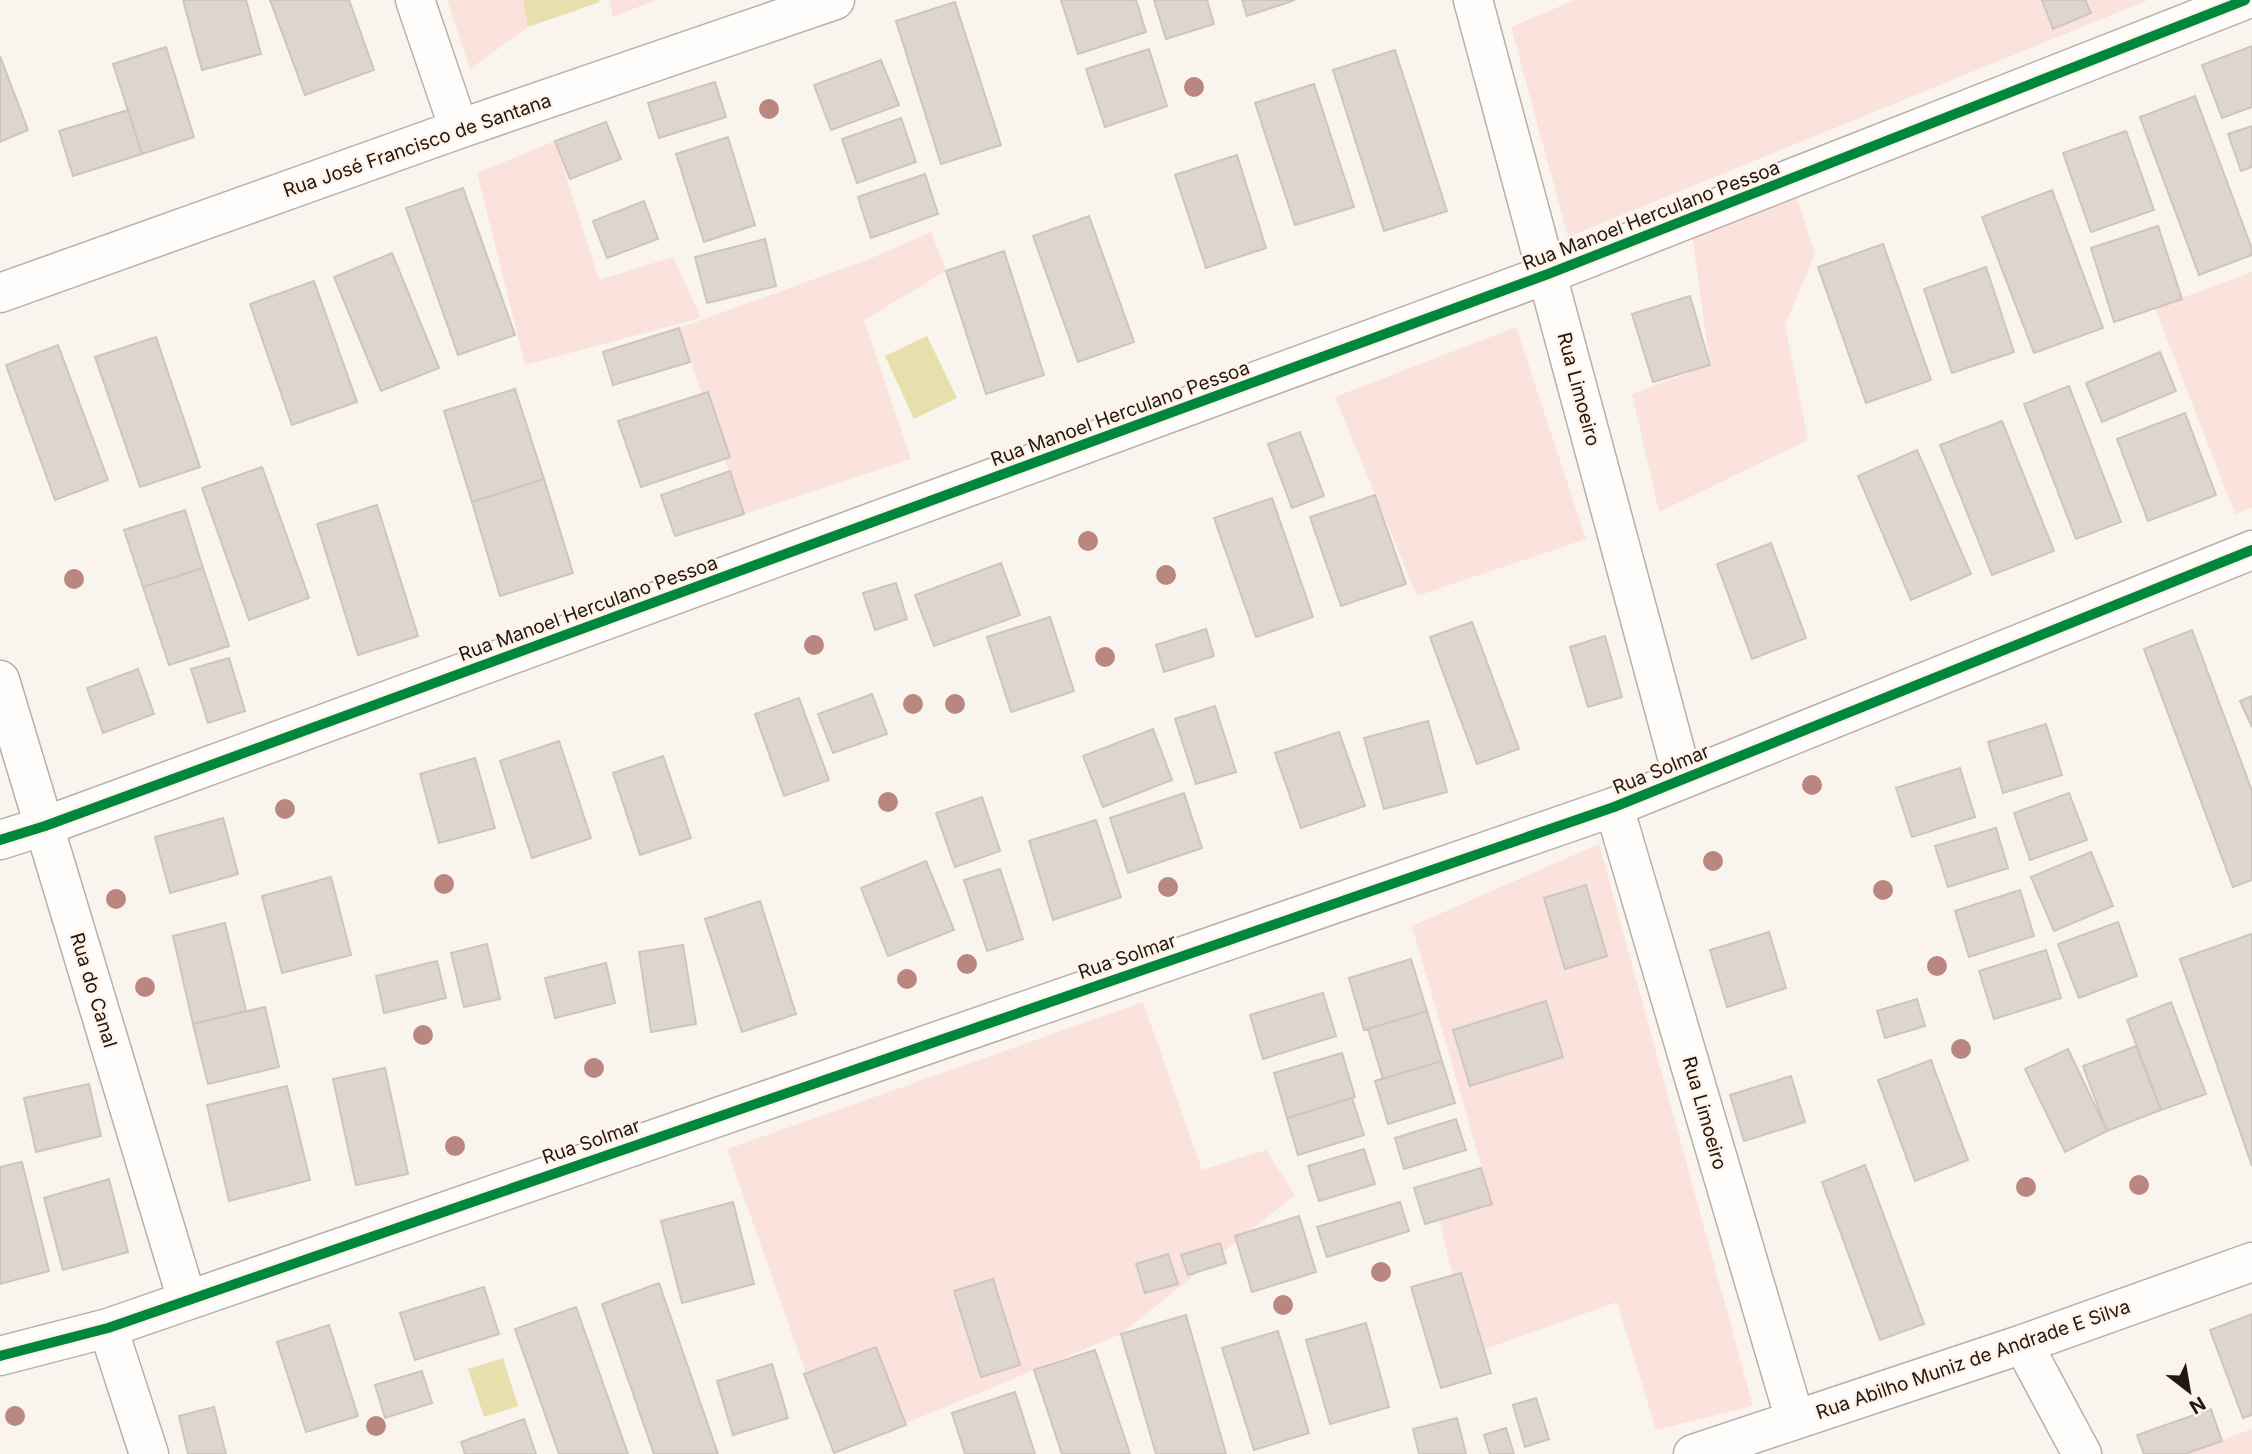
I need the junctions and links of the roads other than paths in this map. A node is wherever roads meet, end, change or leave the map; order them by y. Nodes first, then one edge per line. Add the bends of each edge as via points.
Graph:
1 (415, 0) edge
2 (835, 0) edge
3 (1473, 0) edge
4 (2245, 0) edge
5 (459, 129) junction
6 (1548, 274) junction
7 (0, 293) edge
8 (2252, 550) edge
9 (0, 680) edge
10 (1683, 779) junction
11 (1614, 807) junction
12 (45, 826) junction
13 (0, 840) edge
14 (2252, 1262) edge
15 (187, 1300) junction
16 (108, 1328) junction
17 (2023, 1344) junction
18 (0, 1356) edge
19 (1795, 1420) junction
20 (149, 1454) edge
21 (1693, 1454) edge
22 (2082, 1454) edge

1 - 5 street
2 - 5 street, Rua José Francisco de Santana
3 - 6 street, Rua Limoeiro
4 - 6 street, Rua Manoel Herculano Pessoa
5 - 7 street, Rua José Francisco de Santana
6 - 10 street, Rua Limoeiro
6 - 12 street, Rua Manoel Herculano Pessoa
8 - 10 street, Rua Solmar
9 - 12 street, Rua do Canal
10 - 11 street, Rua Solmar
11 - 15 street, Rua Solmar
11 - 19 street, Rua Limoeiro
12 - 13 street, Rua Manoel Herculano Pessoa
12 - 15 street, Rua do Canal
14 - 17 street, Rua Abilho Muniz de Andrade E Silva
15 - 16 street, Rua Solmar
16 - 18 street, Rua Solmar
16 - 20 street
17 - 19 street, Rua Abilho Muniz de Andrade E Silva
17 - 22 street
19 - 21 street, Rua Abilho Muniz de Andrade E Silva

